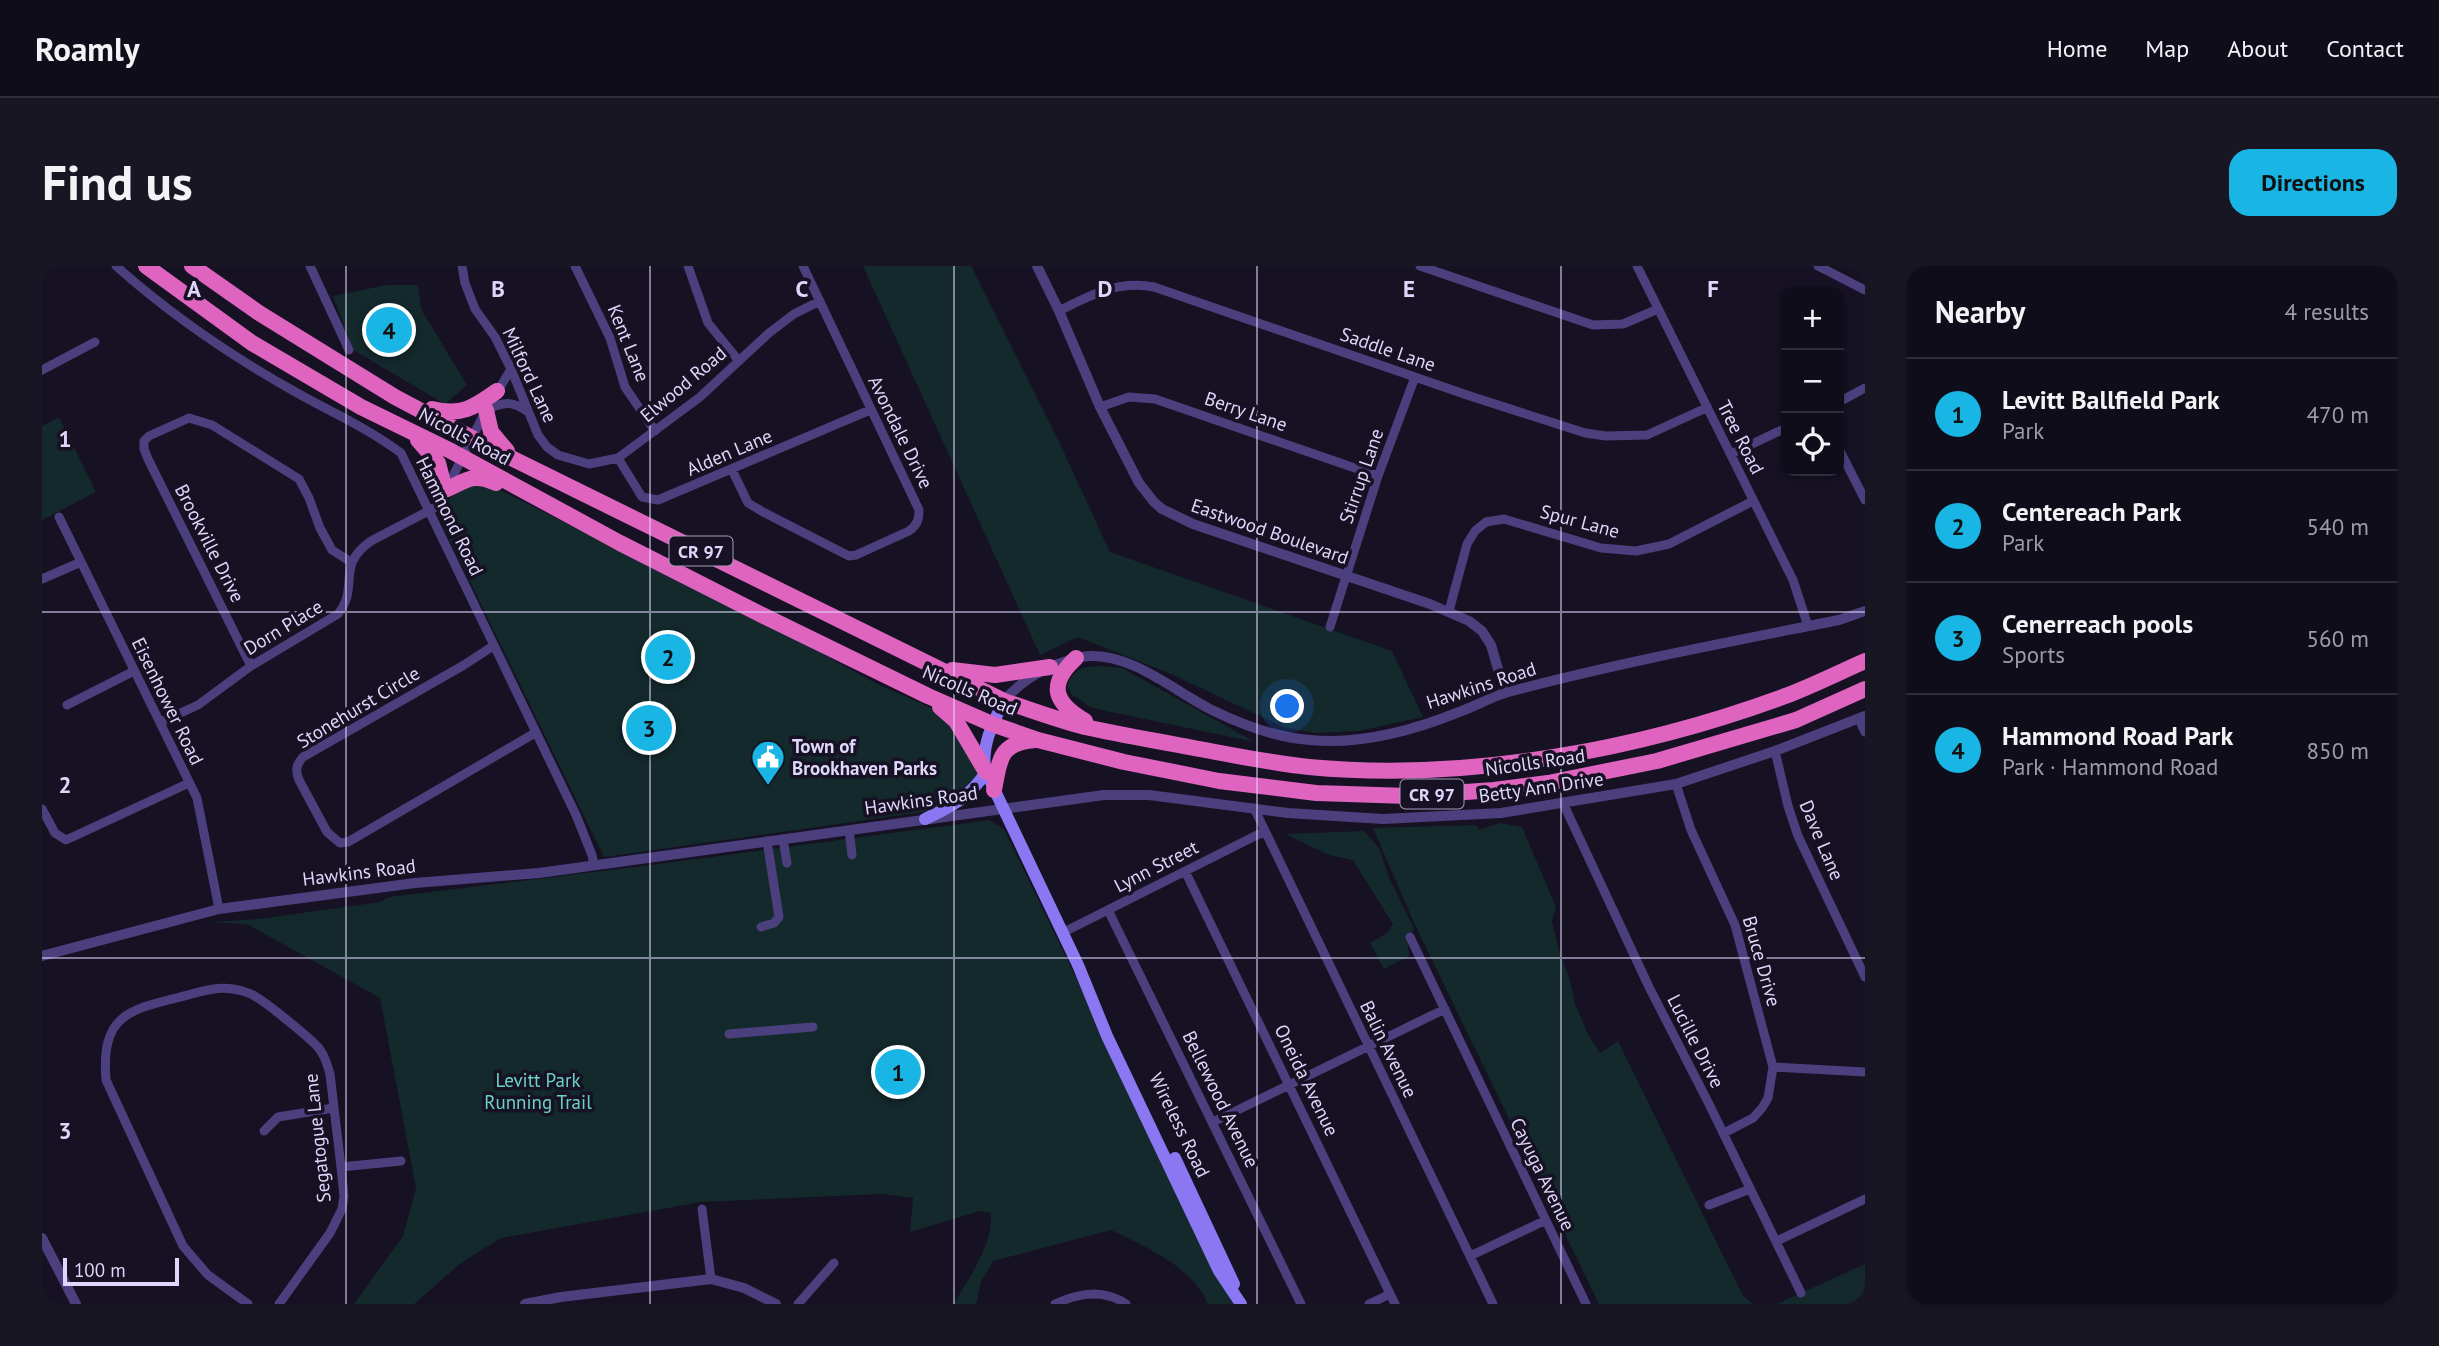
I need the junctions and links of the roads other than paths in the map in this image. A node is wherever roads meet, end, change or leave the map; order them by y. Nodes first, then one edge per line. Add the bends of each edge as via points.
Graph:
1 (116, 266) edge
2 (146, 266) edge
3 (192, 266) edge
4 (310, 266) edge
5 (462, 266) edge
6 (575, 266) edge
7 (688, 266) edge
8 (803, 266) edge
9 (1037, 266) edge
10 (1420, 266) edge
11 (1637, 266) edge
12 (1818, 266) edge
13 (1865, 290) edge
14 (820, 301) junction
15 (1658, 309) junction
16 (1059, 311) junction
17 (94, 342) dead end
18 (349, 349) dead end
19 (738, 361) junction
20 (511, 369) junction
21 (42, 370) edge
22 (1415, 377) junction
23 (1865, 388) edge
24 (497, 391) junction
25 (1844, 399) edge
26 (404, 401) junction
27 (1100, 407) junction
28 (1706, 408) junction
29 (486, 410) junction
30 (870, 410) junction
31 (529, 413) junction
32 (405, 428) junction
33 (1781, 430) edge
34 (655, 431) junction
35 (472, 437) junction
36 (1731, 454) junction
37 (558, 455) joint
38 (462, 458) junction
39 (514, 458) junction
40 (618, 458) junction
41 (1844, 459) edge
42 (732, 470) junction
43 (1378, 476) junction
44 (445, 490) junction
45 (525, 492) junction
46 (1865, 499) edge
47 (1753, 501) junction
48 (429, 511) junction
49 (60, 517) dead end
50 (81, 562) junction
51 (351, 562) junction
52 (1347, 575) junction
53 (42, 579) edge
54 (1449, 611) junction
55 (1865, 611) edge
56 (1808, 626) junction
57 (1330, 627) dead end
58 (493, 646) junction
59 (1076, 658) junction
60 (1865, 661) edge
61 (931, 665) junction
62 (251, 666) junction
63 (1050, 667) junction
64 (134, 671) junction
65 (1865, 689) edge
66 (1505, 693) junction
67 (928, 696) junction
68 (1004, 701) junction
69 (67, 705) dead end
70 (1862, 718) edge
71 (161, 722) junction
72 (992, 724) junction
73 (1099, 729) junction
74 (1865, 732) edge
75 (536, 733) junction
76 (1038, 740) junction
77 (1775, 751) junction
78 (986, 772) junction
79 (189, 783) junction
80 (1676, 784) junction
81 (994, 790) junction
82 (1563, 803) junction
83 (1002, 808) junction
84 (1254, 808) junction
85 (42, 809) edge
86 (925, 819) junction
87 (849, 830) junction
88 (1265, 831) junction
89 (783, 839) junction
90 (767, 841) junction
91 (852, 855) dead end
92 (787, 863) dead end
93 (594, 865) junction
94 (1185, 871) junction
95 (219, 909) junction
96 (1108, 910) junction
97 (761, 927) dead end
98 (1062, 933) junction
99 (1410, 937) dead end
100 (42, 956) edge
101 (1865, 976) edge
102 (1445, 1009) junction
103 (813, 1027) dead end
104 (729, 1034) dead end
105 (1369, 1046) junction
106 (1773, 1066) junction
107 (1865, 1073) edge
108 (1290, 1085) junction
109 (334, 1108) junction
110 (1213, 1122) junction
111 (264, 1131) dead end
112 (1724, 1133) junction
113 (401, 1161) dead end
114 (341, 1167) junction
115 (1750, 1189) junction
116 (1865, 1199) edge
117 (1709, 1205) dead end
118 (702, 1209) dead end
119 (1546, 1220) junction
120 (42, 1238) edge
121 (1777, 1241) junction
122 (1469, 1256) junction
123 (834, 1263) dead end
124 (711, 1279) junction
125 (1801, 1293) dead end
126 (1390, 1294) junction
127 (75, 1304) edge
128 (248, 1304) edge
129 (279, 1304) edge
130 (525, 1304) edge
131 (776, 1304) edge
132 (797, 1304) edge
133 (1055, 1304) edge
134 (1126, 1304) edge
135 (1242, 1304) edge
136 (1301, 1304) edge
137 (1369, 1304) edge
138 (1395, 1304) edge
139 (1493, 1304) edge
140 (1586, 1304) edge

1 - 48 street, Hammond Road via 170,311 242,359 401,453
2 - 32 highway, Nicolls Road / CR 97 via 252,343
3 - 26 highway, Nicolls Road / CR 97 via 258,313
4 - 18 street
5 - 20 street, Milford Lane via 475,309
6 - 34 street, Kent Lane via 610,338 625,387
7 - 19 street via 708,323
8 - 14 street, Avondale Drive
9 - 16 street, Eastwood Boulevard
10 - 15 street via 1593,325 1623,324
11 - 15 street, Tree Road
12 - 13 street
14 - 19 street, Elwood Road via 782,323
14 - 30 street, Avondale Drive
15 - 28 street, Tree Road
16 - 22 street, Saddle Lane via 1112,287 1139,284
16 - 27 street, Eastwood Boulevard
17 - 21 street
19 - 34 street, Elwood Road via 701,397
20 - 24 street
20 - 31 street, Milford Lane
22 - 28 street, Saddle Lane via 1606,436 1647,435
22 - 43 street, Stirrup Lane
23 - 25 street
24 - 26 highway via 460,412
24 - 29 street
26 - 35 highway, Nicolls Road / CR 97
27 - 43 street, Berry Lane via 1129,397 1155,399
27 - 52 street, Eastwood Boulevard via 1139,483 1163,509 1193,524
28 - 36 street, Tree Road
29 - 31 street via 508,401
29 - 35 street
29 - 39 highway via 491,432
30 - 42 street, Alden Lane
30 - 42 street, Avondale Drive via 919,518 909,531 856,555 849,556 748,503
31 - 37 street, Milford Lane via 538,435
32 - 38 highway, Nicolls Road / CR 97
32 - 44 highway via 433,455
33 - 36 street
34 - 40 street, Elwood Road
35 - 38 street
35 - 39 highway, Nicolls Road / CR 97
36 - 47 street, Tree Road
37 - 40 street, Elwood Road via 589,464
38 - 44 street
38 - 45 highway, Nicolls Road / CR 97
39 - 61 highway, Nicolls Road / CR 97
40 - 42 street, Alden Lane via 642,496 658,500
41 - 46 street
43 - 52 street, Stirrup Lane
44 - 45 highway via 484,477
44 - 48 street via 438,506
45 - 67 highway, Nicolls Road / CR 97
47 - 54 street, Spur Lane via 1669,544 1636,551 1601,548 1514,521 1486,522 1467,544
47 - 56 street, Tree Road via 1793,580
48 - 51 street via 371,541
48 - 58 street, Hammond Road
49 - 50 street, Eisenhower Road
50 - 53 street
50 - 64 street, Eisenhower Road
51 - 62 street, Dorn Place via 349,593 338,614
51 - 62 street, Brookville Drive via 332,550 305,487 291,472 212,425 189,418 144,441 148,459
52 - 54 street, Eastwood Boulevard
52 - 57 street, Stirrup Lane
54 - 66 street, Eastwood Boulevard via 1476,625 1486,637
55 - 56 street, Hawkins Road
56 - 66 street, Hawkins Road
58 - 75 street, Hammond Road
58 - 75 street, Stonehurst Circle via 303,757 296,771 299,780 327,832 340,843 348,842
59 - 63 street, Hawkins Road
59 - 66 street, Hawkins Road via 1103,657 1143,668 1214,711 1307,740 1350,740 1398,732
59 - 73 highway via 1058,678 1059,697 1067,711
60 - 73 highway, Nicolls Road / CR 97 via 1789,695 1653,736 1553,756 1464,767 1309,767
61 - 63 highway via 995,675
61 - 68 highway, Nicolls Road / CR 97
62 - 71 street, Dorn Place via 198,705
63 - 68 street, Hawkins Road via 1034,674
64 - 69 street
64 - 71 street, Eisenhower Road
65 - 76 highway, Nicolls Road / CR 97 via 1796,720 1657,761 1534,785 1420,795 1316,793 1219,780
67 - 72 highway, Nicolls Road / CR 97
67 - 78 highway via 956,721
68 - 72 main road, Hawkins Road
68 - 73 highway, Nicolls Road / CR 97
70 - 74 street
70 - 77 street, Betty Ann Drive
71 - 79 street, Eisenhower Road
72 - 76 highway, Nicolls Road / CR 97
72 - 78 main road, Hawkins Road via 984,757
75 - 93 street, Hammond Road
76 - 81 highway via 1020,741 1004,750
77 - 80 street, Betty Ann Drive
77 - 101 street, Dave Lane via 1798,836
78 - 81 main road, Hawkins Road
78 - 86 main road via 961,800
79 - 85 street via 66,840 55,833
79 - 95 street, Eisenhower Road via 201,809
80 - 82 street, Betty Ann Drive
80 - 106 street, Bruce Drive via 1691,830 1735,925
81 - 83 main road, Hawkins Road
82 - 84 street, Betty Ann Drive via 1501,813 1417,818
82 - 112 street, Lucille Drive
83 - 84 street, Betty Ann Drive via 1130,794
83 - 86 street, Hawkins Road
83 - 98 main road, Wireless Road
84 - 88 street, Balin Avenue
86 - 87 street, Hawkins Road
87 - 89 street, Hawkins Road
87 - 91 street
88 - 94 street, Lynn Street
88 - 105 street, Balin Avenue
89 - 90 street, Hawkins Road
89 - 92 street
90 - 93 street, Hawkins Road
90 - 97 street via 779,917
93 - 95 street, Hawkins Road
94 - 96 street, Lynn Street
94 - 108 street, Oneida Avenue
95 - 100 street, Hawkins Road
96 - 98 street, Lynn Street
96 - 110 street, Bellewood Avenue
98 - 135 main road, Wireless Road via 1115,1034
99 - 102 street
102 - 105 street
102 - 119 street, Cayuga Avenue
103 - 104 street
105 - 108 street
105 - 122 street, Balin Avenue
106 - 107 street
106 - 112 street, Bruce Drive via 1762,1108 1746,1123
108 - 110 street
108 - 126 street, Oneida Avenue
109 - 111 street via 278,1117
109 - 114 street, Segatogue Lane
109 - 128 street, Segatogue Lane via 330,1074 315,1044 242,991 215,989 145,1006 121,1020 108,1039 104,1055 108,1089 183,1246 208,1275
110 - 136 street, Bellewood Avenue
112 - 115 street, Lucille Drive
113 - 114 street
114 - 129 street, Segatogue Lane via 344,1196 337,1222
115 - 117 street
115 - 121 street, Lucille Drive
116 - 121 street
118 - 124 street
119 - 122 street
119 - 140 street, Cayuga Avenue
120 - 127 street
121 - 125 street, Lucille Drive
122 - 139 street, Balin Avenue
123 - 132 street
124 - 130 street
124 - 131 street via 744,1287
126 - 137 street
126 - 138 street, Oneida Avenue
133 - 134 street via 1088,1293

